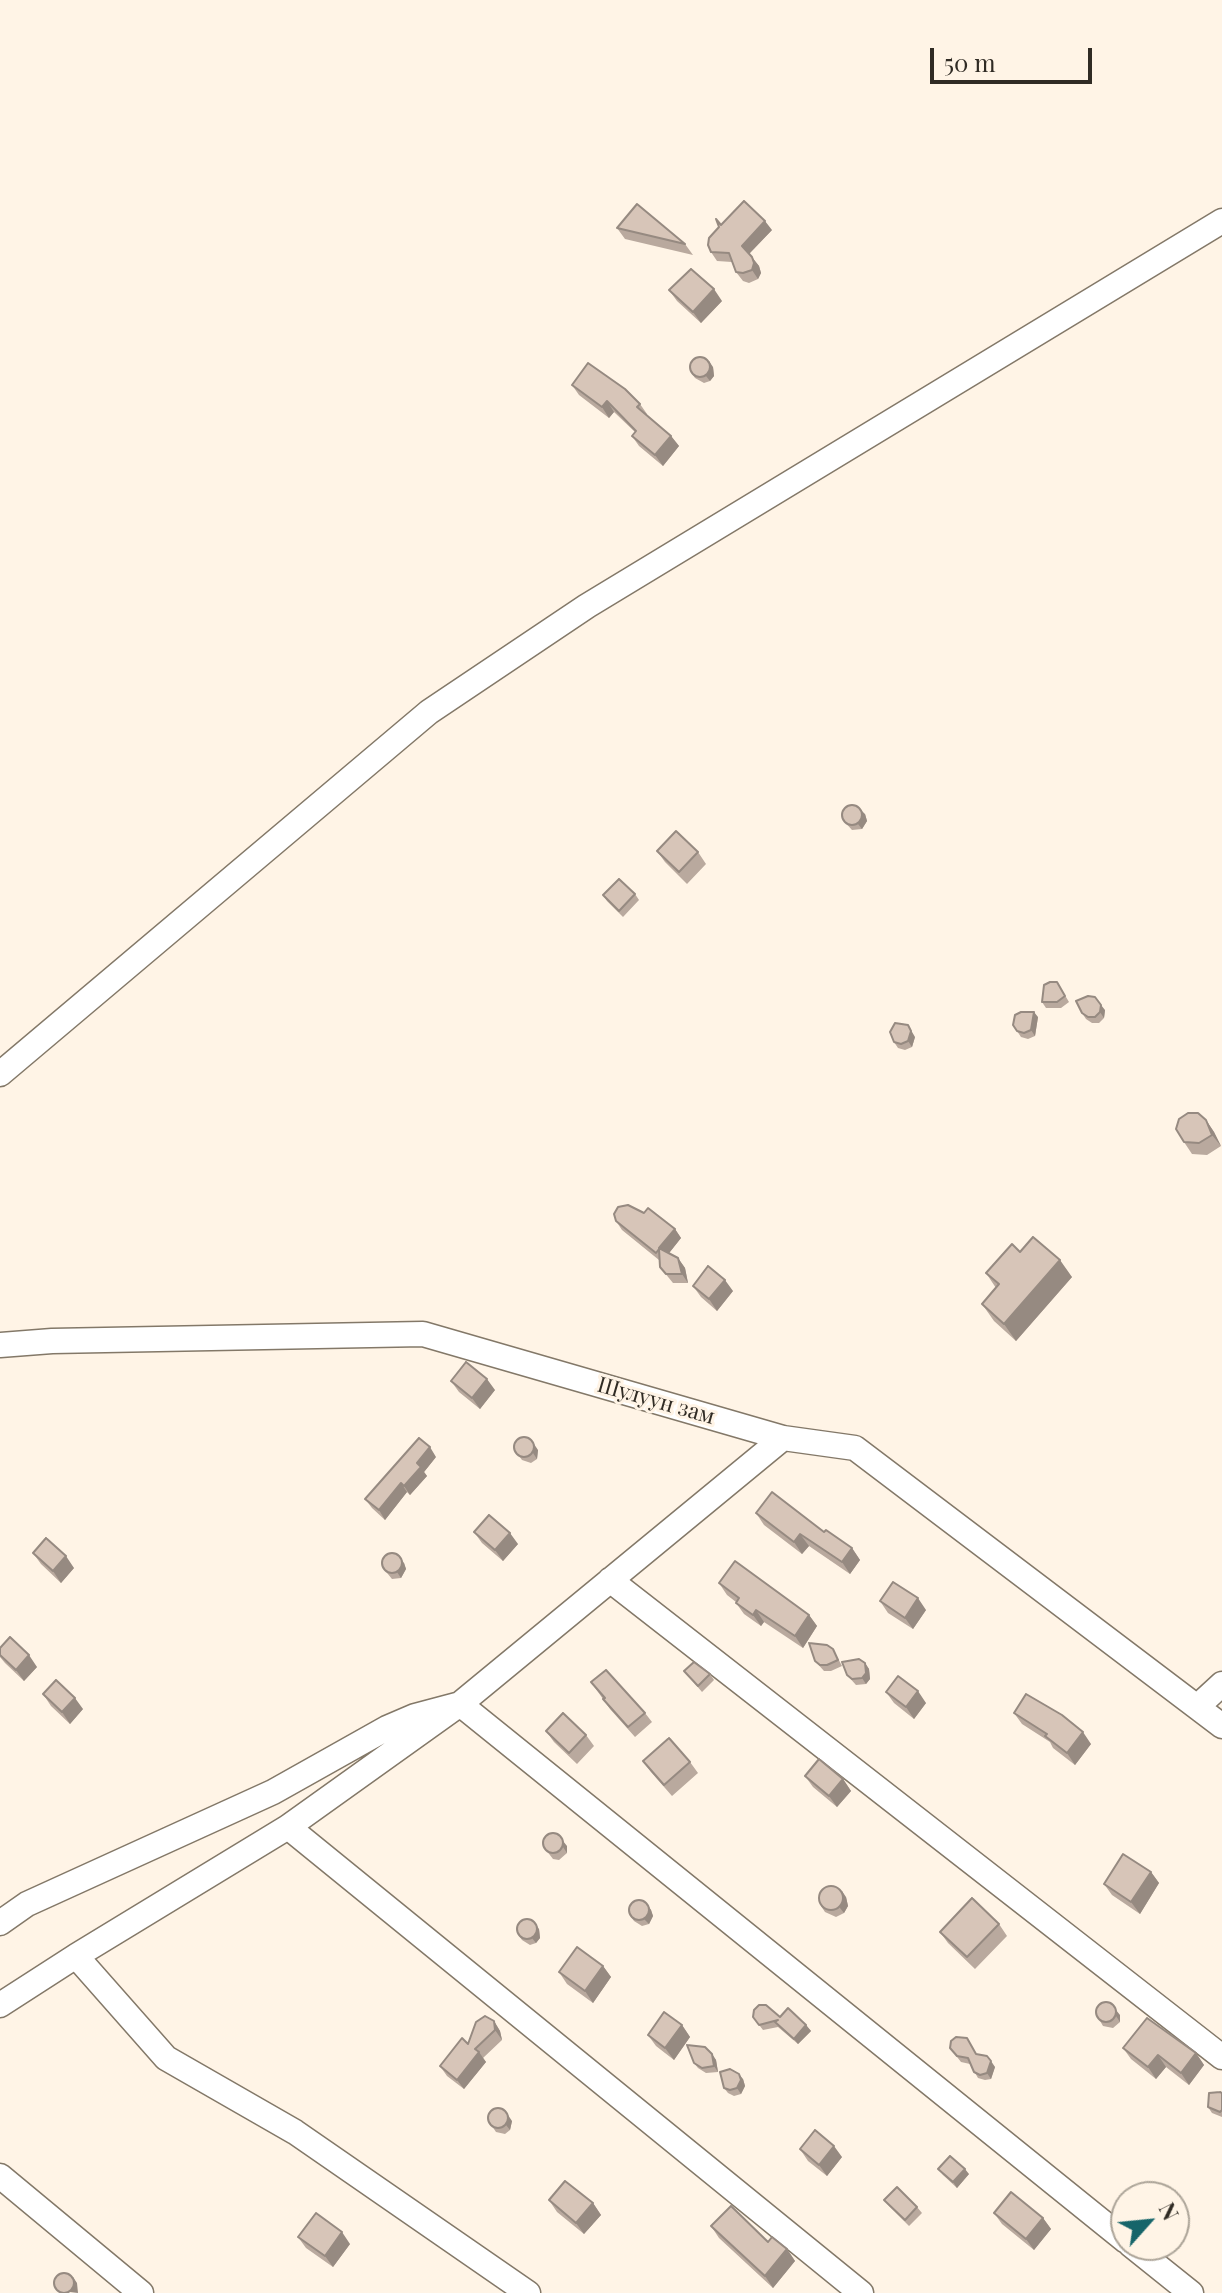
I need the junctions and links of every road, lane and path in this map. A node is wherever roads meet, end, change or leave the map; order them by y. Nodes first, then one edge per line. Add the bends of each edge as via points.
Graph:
1 (1222, 221) edge
2 (0, 1074) edge
3 (0, 1345) edge
4 (783, 1438) junction
5 (610, 1580) junction
6 (1222, 1684) edge
7 (460, 1704) junction
8 (1197, 1707) junction
9 (1222, 1726) edge
10 (288, 1827) junction
11 (0, 1923) edge
12 (76, 1956) junction
13 (0, 2005) edge
14 (1222, 2057) edge
15 (0, 2176) edge
16 (1110, 2228) edge
17 (1151, 2261) edge
18 (141, 2293) edge
19 (528, 2293) edge
20 (861, 2293) edge
21 (1191, 2293) edge

1 - 2 street via 587,606 429,712
3 - 4 street, Шулуун зам via 423,1334
4 - 5 street
4 - 8 street, Шулуун зам via 855,1448
5 - 7 street
5 - 14 street
6 - 8 street
7 - 10 street
7 - 11 street via 387,1728 273,1792 27,1904
7 - 16 street
8 - 9 street, Шулуун зам
10 - 12 street
10 - 20 street
12 - 13 street
12 - 19 street via 166,2058 295,2132
15 - 18 street
17 - 21 street

